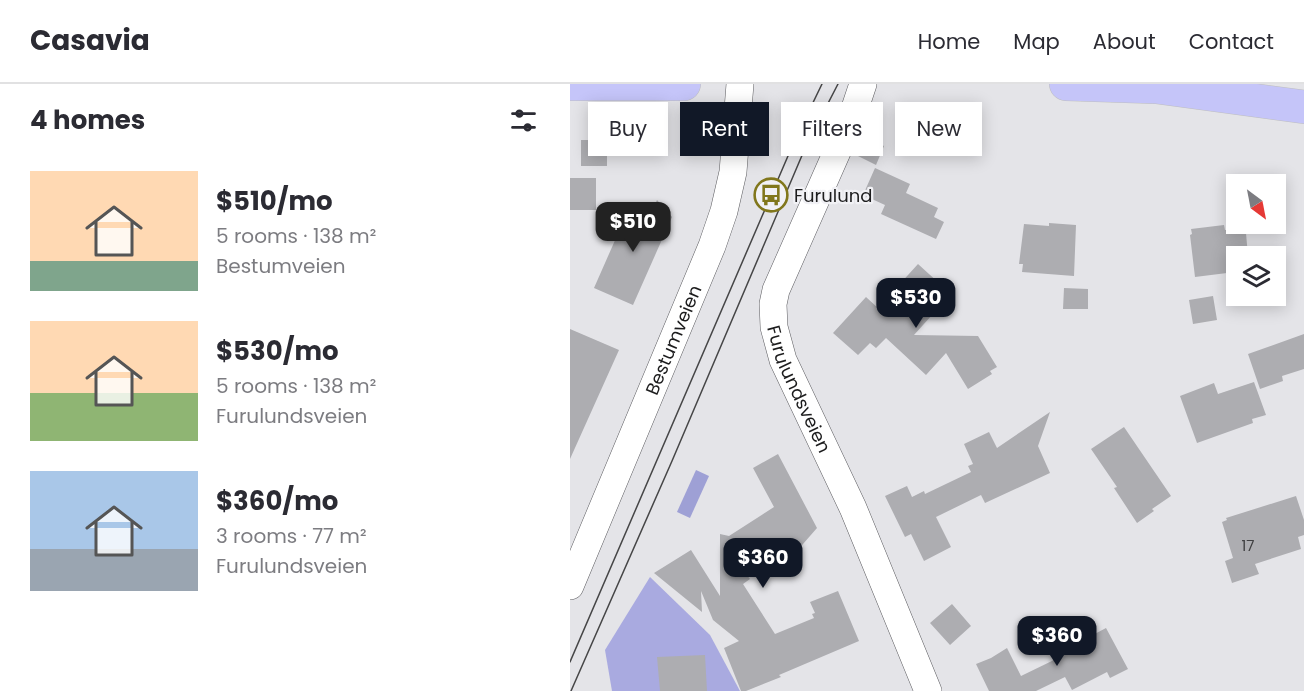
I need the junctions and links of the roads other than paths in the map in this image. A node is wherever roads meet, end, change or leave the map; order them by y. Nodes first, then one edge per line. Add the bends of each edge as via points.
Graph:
1 (570, 84) edge
2 (684, 84) edge
3 (740, 84) edge
4 (863, 84) edge
5 (1066, 84) edge
6 (1304, 107) edge
7 (570, 586) edge
8 (928, 691) edge

1 - 2 main road
3 - 7 street, Bestumveien via 734,164 724,211
4 - 8 street, Furulundsveien via 851,120 779,281 773,304 774,327 783,360 853,508
5 - 6 main road via 1156,87

